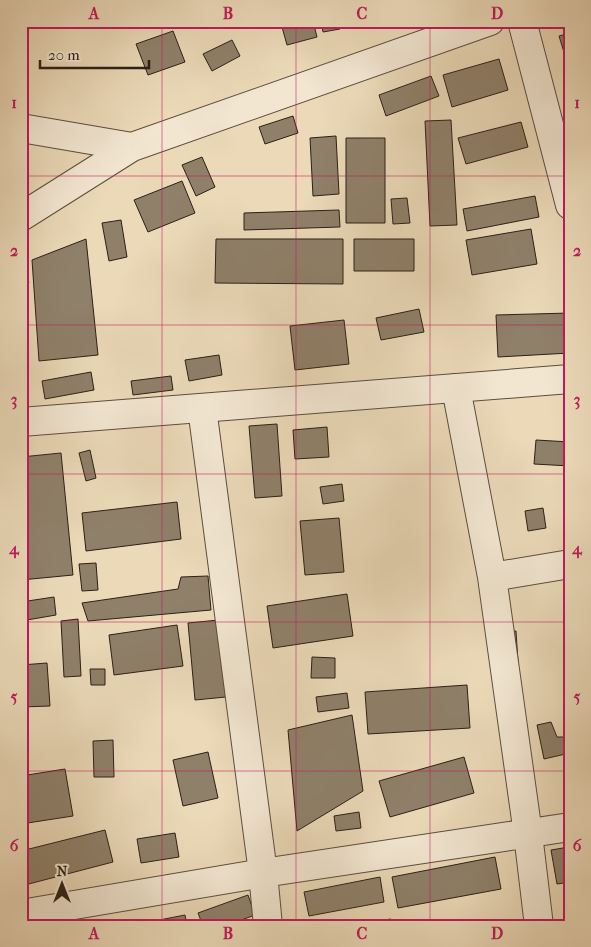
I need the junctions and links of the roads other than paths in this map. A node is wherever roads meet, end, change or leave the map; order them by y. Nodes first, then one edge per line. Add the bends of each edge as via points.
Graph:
1 (490, 21) edge
2 (522, 21) edge
3 (21, 128) edge
4 (132, 147) junction
5 (570, 205) edge
6 (21, 217) edge
7 (570, 379) edge
8 (456, 388) junction
9 (202, 408) junction
10 (21, 422) edge
11 (570, 564) edge
12 (492, 577) junction
13 (570, 827) edge
14 (528, 834) junction
15 (263, 873) junction
16 (21, 914) edge
17 (268, 926) edge
18 (539, 926) edge

1 - 4 street
2 - 5 street
3 - 4 street
4 - 6 street
7 - 8 street
8 - 9 street
8 - 12 street
9 - 10 street
9 - 15 street
11 - 12 street
12 - 14 street
13 - 14 street
14 - 15 street
14 - 18 street
15 - 16 street
15 - 17 street

